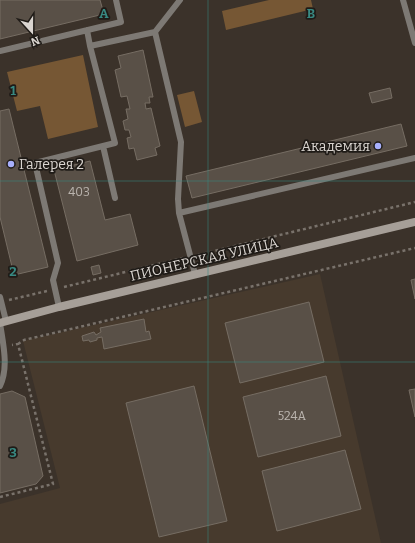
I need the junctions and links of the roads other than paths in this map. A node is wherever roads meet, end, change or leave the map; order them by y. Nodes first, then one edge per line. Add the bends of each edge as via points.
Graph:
1 (116, 0) edge
2 (180, 0) edge
3 (403, 0) edge
4 (87, 30) junction
5 (155, 32) junction
6 (415, 43) edge
7 (90, 46) junction
8 (0, 51) edge
9 (103, 146) junction
10 (415, 158) edge
11 (115, 198) dead end
12 (179, 213) junction
13 (415, 222) edge
14 (195, 274) junction
15 (1, 300) edge
16 (59, 307) junction
17 (2, 322) edge
18 (2, 365) edge
19 (0, 386) edge

1 - 4 lane via 121,22
2 - 5 lane
3 - 6 lane
4 - 7 lane
4 - 8 lane
5 - 7 lane
5 - 12 lane via 181,142
7 - 9 lane via 115,143
9 - 11 lane
9 - 16 lane via 35,163 58,263 53,280
10 - 12 lane
12 - 14 lane
13 - 14 main road, ПИОНЕРСКАЯ УЛИЦА
14 - 16 main road, ПИОНЕРСКАЯ УЛИЦА
15 - 17 lane
16 - 17 main road, ПИОНЕРСКАЯ УЛИЦА
17 - 18 lane
18 - 19 lane via 4,376

